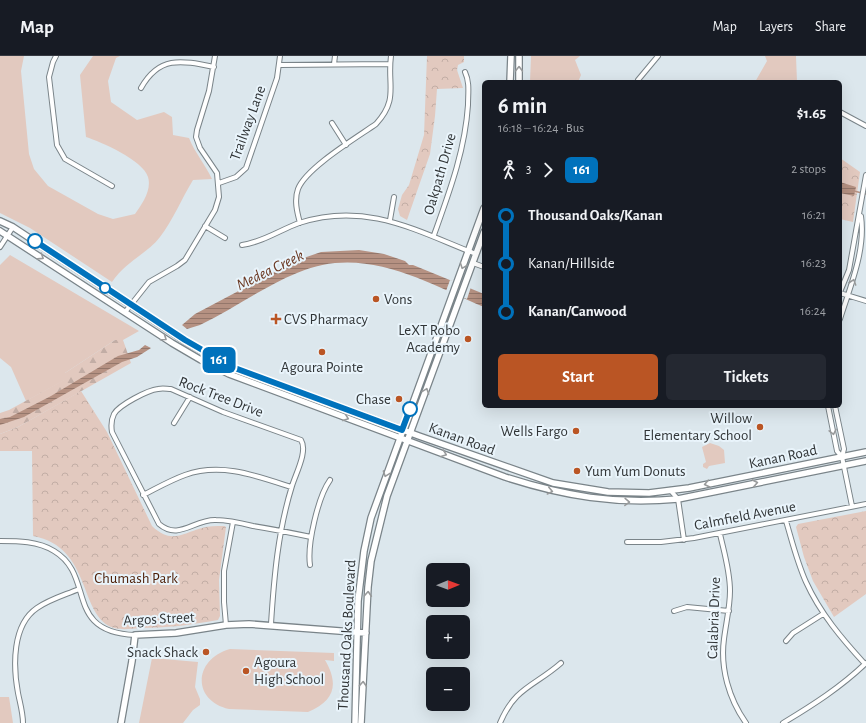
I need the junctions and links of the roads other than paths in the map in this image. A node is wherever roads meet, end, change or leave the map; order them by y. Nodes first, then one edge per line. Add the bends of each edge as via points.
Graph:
1 (56, 56) edge
2 (215, 56) edge
3 (280, 56) edge
4 (335, 56) edge
5 (391, 56) edge
6 (511, 56) edge
7 (519, 56) edge
8 (658, 56) edge
9 (280, 64) junction
10 (334, 64) junction
11 (390, 64) junction
12 (214, 67) junction
13 (465, 72) dead end
14 (510, 80) edge
15 (519, 80) edge
16 (638, 80) dead end
17 (141, 88) dead end
18 (842, 113) edge
19 (332, 123) dead end
20 (866, 126) edge
21 (346, 145) junction
22 (866, 176) edge
23 (219, 183) junction
24 (112, 186) dead end
25 (394, 197) dead end
26 (482, 213) edge
27 (860, 214) junction
28 (390, 220) junction
29 (0, 221) edge
30 (300, 223) junction
31 (857, 225) junction
32 (205, 226) junction
33 (864, 226) edge
34 (13, 227) junction
35 (0, 230) edge
36 (9, 235) junction
37 (434, 236) junction
38 (225, 238) dead end
39 (482, 238) edge
40 (242, 245) dead end
41 (0, 247) edge
42 (468, 251) junction
43 (476, 254) junction
44 (472, 263) junction
45 (482, 266) edge
46 (842, 287) edge
47 (842, 294) edge
48 (848, 296) junction
49 (866, 301) edge
50 (131, 306) junction
51 (126, 311) junction
52 (842, 313) edge
53 (190, 397) junction
54 (828, 408) edge
55 (835, 408) edge
56 (174, 423) dead end
57 (402, 430) junction
58 (410, 433) junction
59 (399, 438) junction
60 (407, 440) junction
61 (866, 452) edge
62 (842, 457) junction
63 (866, 461) edge
64 (843, 465) junction
65 (330, 480) dead end
66 (292, 487) junction
67 (670, 490) junction
68 (143, 495) junction
69 (678, 498) junction
70 (866, 504) edge
71 (852, 506) junction
72 (786, 521) junction
73 (233, 522) junction
74 (281, 531) junction
75 (720, 534) junction
76 (311, 537) junction
77 (684, 540) junction
78 (0, 541) edge
79 (627, 542) dead end
80 (310, 565) dead end
81 (79, 589) junction
82 (674, 611) dead end
83 (729, 611) junction
84 (823, 614) junction
85 (271, 624) junction
86 (226, 625) junction
87 (358, 633) junction
88 (366, 633) junction
89 (135, 635) junction
90 (786, 641) dead end
91 (865, 663) edge
92 (561, 664) dead end
93 (23, 723) edge
94 (121, 723) edge
95 (355, 723) edge
96 (361, 723) edge
97 (500, 723) edge
98 (746, 723) edge
99 (783, 723) edge

1 - 24 street via 49,77 57,145 65,159
2 - 12 street
3 - 9 street, Trailway Lane
4 - 10 street
5 - 11 street
6 - 14 main road
15 -> 7 main road
8 - 16 street
9 - 10 street
9 - 23 street, Trailway Lane via 246,168 236,177
10 - 11 street
11 - 21 street via 391,95 386,113 376,124
12 - 17 street via 177,59 168,60 147,74
12 - 23 street via 196,137 200,148 217,173
13 - 37 street, Oakpath Drive via 469,81 463,145
18 - 20 street
19 - 21 street
21 - 30 street via 306,176 298,190 296,207
22 - 27 street
23 - 32 street via 219,197 215,210
25 - 28 street
26 - 42 main road, Thousand Oaks Boulevard
27 - 31 street
27 - 33 street
28 - 30 street via 347,216
28 - 37 street
29 - 34 main road, Kanan Road
30 - 40 street via 253,243
31 - 33 street
31 - 46 street
32 - 38 street
32 - 50 street via 185,260 148,282
48 -> 33 street via 856,271
34 - 36 street
34 - 50 main road, Kanan Road
35 - 36 main road, Kanan Road
36 - 41 street
36 -> 51 main road, Kanan Road
37 - 42 street
39 - 43 main road, Thousand Oaks Boulevard
42 - 43 street
42 -> 57 main road, Thousand Oaks Boulevard
43 - 44 main road, Thousand Oaks Boulevard
44 - 45 street
58 -> 44 main road, Thousand Oaks Boulevard
47 - 48 street
48 - 49 street
48 - 52 street
50 - 51 street
50 - 57 main road, Kanan Road via 232,367
51 -> 59 main road, Kanan Road via 200,360 229,374
53 - 56 street
53 - 66 street, Rock Tree Drive via 223,412 301,440 304,449
53 - 68 street, Rock Tree Drive via 171,389 158,389 120,407 111,420 112,432
54 -> 62 street via 837,451
55 - 62 street via 844,449
57 - 58 main road, Kanan Road
57 - 59 main road, Thousand Oaks Boulevard
58 - 60 main road, Thousand Oaks Boulevard
58 - 67 main road, Kanan Road via 553,483 608,492 649,493
59 - 60 main road, Kanan Road
59 -> 87 main road, Thousand Oaks Boulevard via 378,496 364,551 358,601
60 -> 69 main road, Kanan Road via 505,477 566,494 628,502
88 -> 60 main road, Thousand Oaks Boulevard via 368,587 375,542
61 - 62 main road, Kanan Road
62 - 64 street
62 -> 67 main road, Kanan Road
63 - 64 main road, Kanan Road
69 -> 64 main road, Kanan Road
64 - 71 street
65 - 76 street via 323,492
66 - 68 street via 245,472 210,470 186,475
66 - 74 street
67 - 69 street
68 - 73 street via 158,524 165,529 181,531 203,521
69 - 77 street
70 - 71 street, Calmfield Avenue
71 - 72 street, Calmfield Avenue
72 - 75 street, Calmfield Avenue
72 - 84 street via 796,557
73 - 74 street
73 - 86 street via 224,572
74 - 76 street
74 - 85 street via 275,566
75 - 77 street, Calmfield Avenue
75 - 83 street, Calabria Drive via 729,576
76 - 80 street via 308,553
77 - 79 street, Calmfield Avenue
78 - 81 street, Argos Street via 32,543 55,552 68,565
81 - 89 street, Argos Street via 95,623 108,631
81 - 93 street via 40,606 22,625 18,636 16,672
82 - 83 street via 687,607
83 - 98 street, Calabria Drive via 723,657 726,679 733,701
84 - 90 street via 793,633
84 - 91 street via 842,640
85 - 86 main road, Argos Street
85 - 87 main road, Argos Street
86 - 89 main road, Argos Street via 176,633
87 - 88 main road, Argos Street
87 - 95 main road, Thousand Oaks Boulevard
96 -> 88 main road, Thousand Oaks Boulevard
89 - 94 main road
91 - 99 street via 851,678 821,700
92 - 97 street via 521,691 506,710

